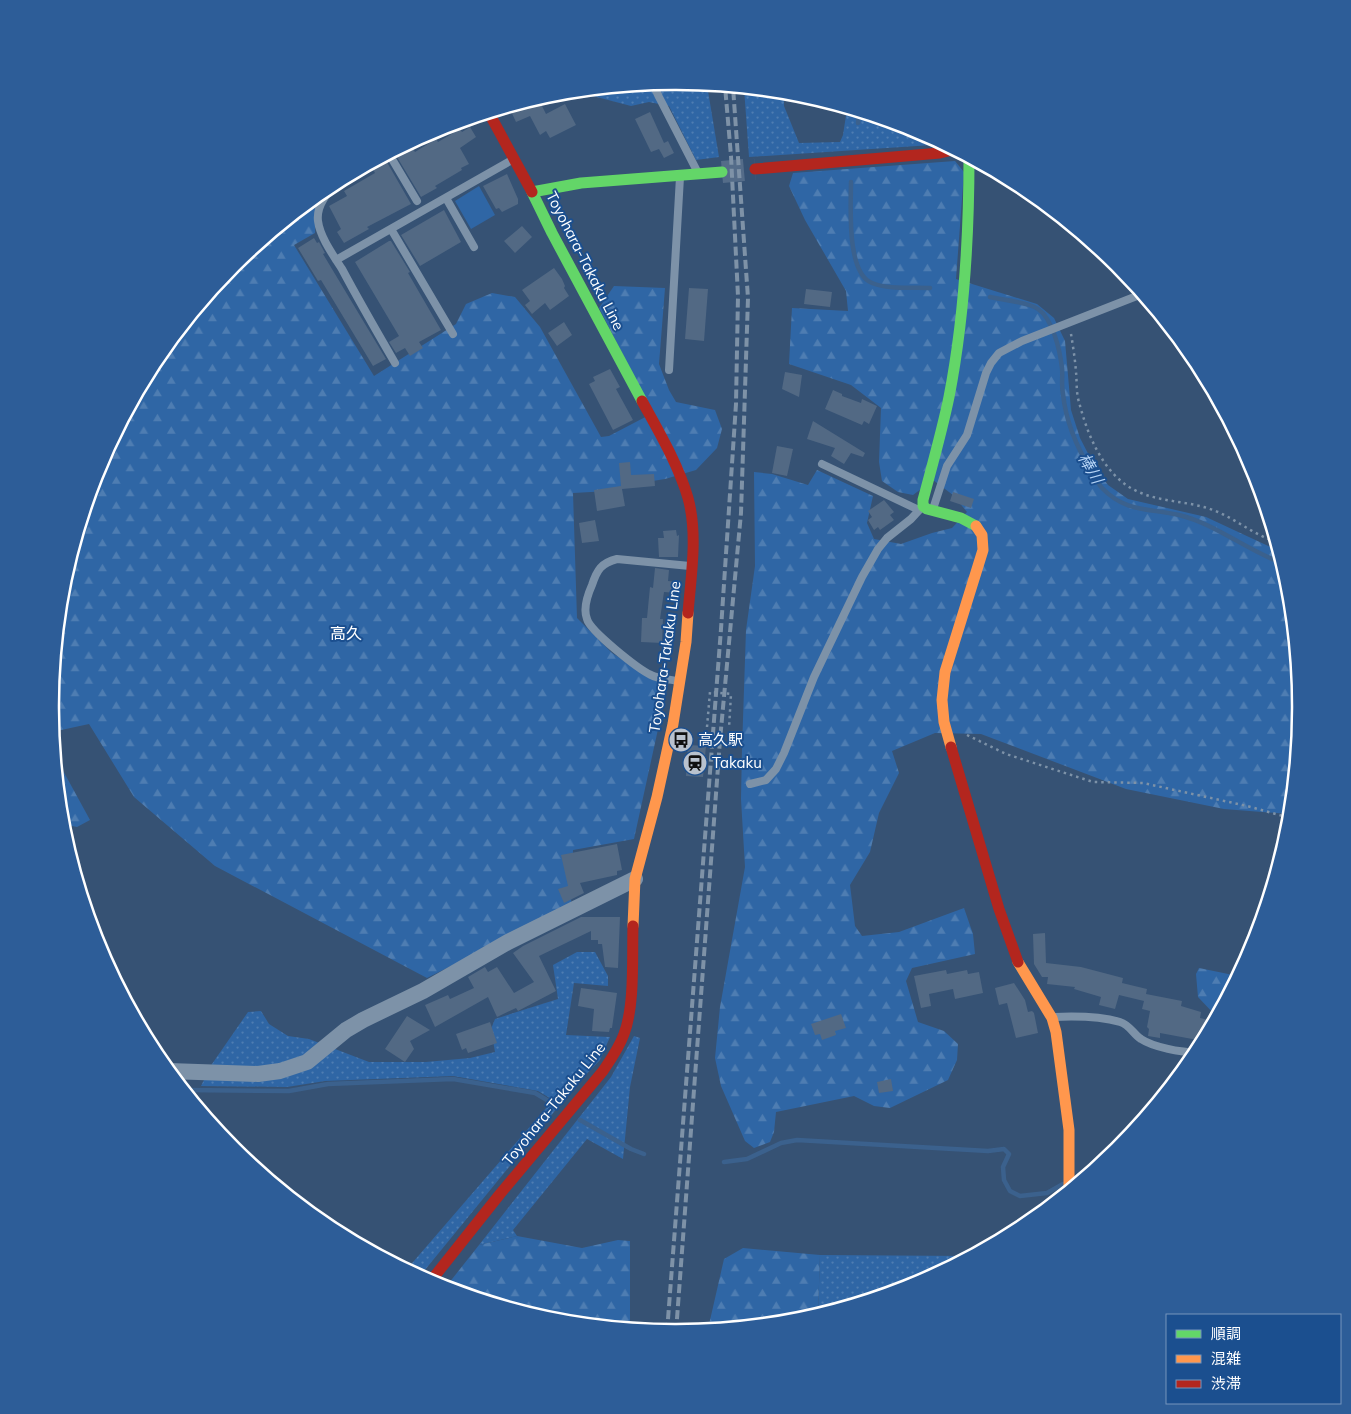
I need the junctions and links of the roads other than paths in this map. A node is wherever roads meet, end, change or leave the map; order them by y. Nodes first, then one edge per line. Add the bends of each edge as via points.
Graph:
1 (656, 91) edge
2 (492, 118) edge
3 (945, 153) edge
4 (514, 159) junction
5 (392, 160) edge
6 (969, 165) edge
7 (755, 169) tunnel mouth
8 (722, 172) tunnel mouth
9 (698, 173) junction
10 (680, 174) junction
11 (532, 192) junction
12 (446, 198) junction
13 (417, 200) dead end
14 (323, 201) edge
15 (391, 229) junction
16 (474, 248) dead end
17 (336, 260) junction
18 (1136, 296) edge
19 (453, 334) dead end
20 (395, 363) dead end
21 (669, 370) dead end
22 (822, 464) dead end
23 (925, 509) junction
24 (692, 567) junction
25 (680, 682) junction
26 (750, 784) dead end
27 (635, 879) junction
28 (1052, 1018) junction
29 (1188, 1050) edge
30 (178, 1071) edge
31 (1069, 1181) edge
32 (435, 1275) edge

1 - 9 lane
2 - 4 main road
3 - 7 main road
4 - 11 main road
4 - 12 lane
5 - 13 lane
6 - 23 main road via 961,310 949,397 923,500
8 - 9 main road, Toyohara-Takaku Line
9 - 10 main road, Toyohara-Takaku Line
10 - 11 main road, Toyohara-Takaku Line via 581,183
10 - 21 lane
11 - 24 main road, Toyohara-Takaku Line via 677,469 691,518
12 - 15 lane
12 - 16 lane
14 - 17 lane via 318,220
15 - 17 lane
15 - 19 lane
17 - 20 lane
18 - 23 lane via 999,353 986,372 967,435
22 - 23 lane via 870,488
23 - 26 lane via 887,538 878,549 814,677 776,769 766,780
23 - 28 main road via 965,520 977,527 982,538 983,550 945,672 944,722 1014,953
24 - 25 main road, Toyohara-Takaku Line
24 - 25 lane via 617,559 608,561 596,572 586,608 587,620 602,639 651,675
25 - 27 main road, Toyohara-Takaku Line via 657,797
27 - 30 street via 508,942 423,991 363,1020 307,1062 258,1074
27 - 32 main road, Toyohara-Takaku Line via 630,1004 625,1032 617,1050
28 - 29 lane via 1082,1016 1120,1022 1150,1044
28 - 31 main road via 1068,1136

